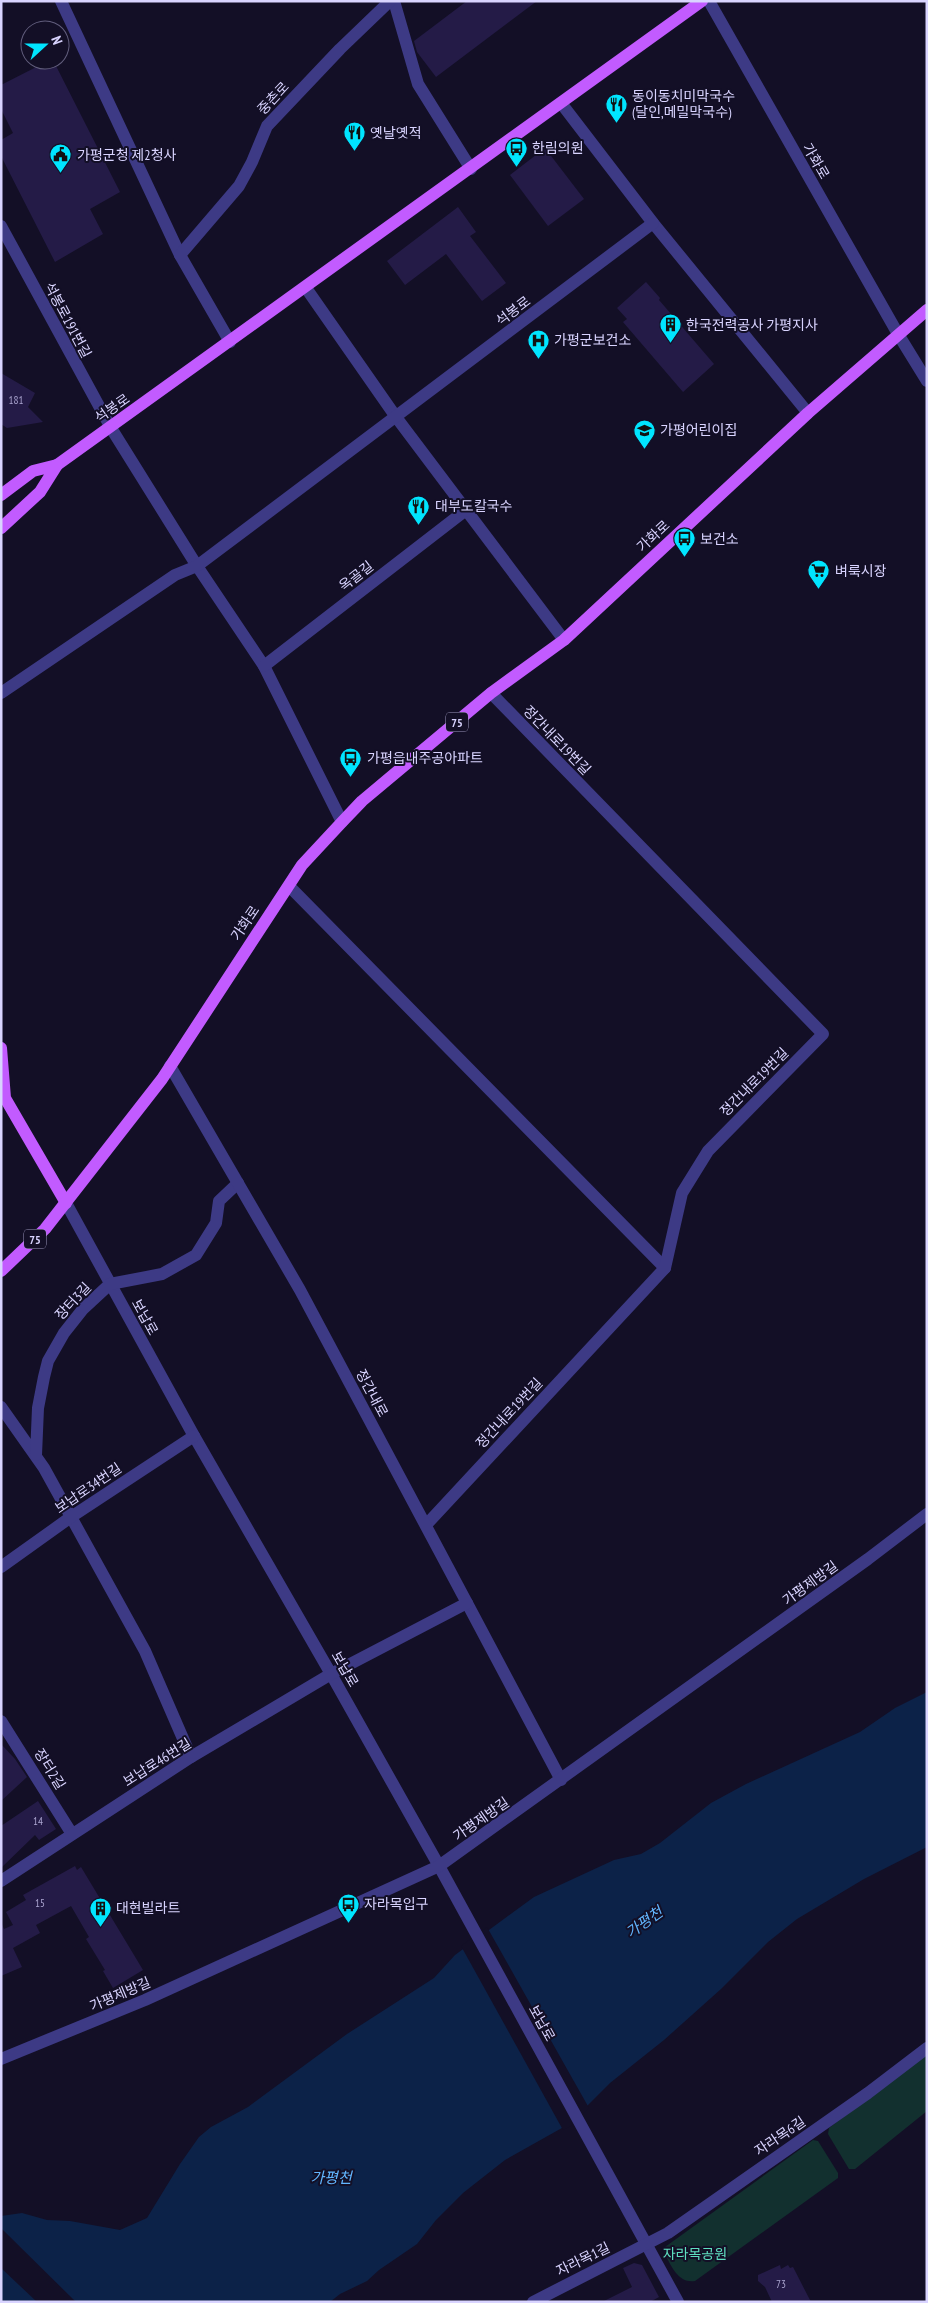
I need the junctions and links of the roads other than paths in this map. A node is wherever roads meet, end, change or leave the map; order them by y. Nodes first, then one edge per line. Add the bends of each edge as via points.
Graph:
1 (61, 1) edge
2 (390, 1) edge
3 (394, 1) edge
4 (702, 1) edge
5 (709, 1) edge
6 (561, 103) junction
7 (471, 169) junction
8 (653, 223) junction
9 (1, 226) edge
10 (180, 255) junction
11 (306, 288) junction
12 (927, 310) edge
13 (898, 334) junction
14 (230, 342) junction
15 (927, 381) edge
16 (808, 413) junction
17 (396, 417) junction
18 (111, 428) junction
19 (57, 465) junction
20 (1, 495) edge
21 (466, 510) junction
22 (1, 528) edge
23 (197, 566) junction
24 (564, 640) junction
25 (264, 666) junction
26 (1, 693) edge
27 (491, 694) junction
28 (342, 822) junction
29 (289, 886) junction
30 (1, 1048) edge
31 (170, 1066) junction
32 (238, 1183) junction
33 (66, 1204) junction
34 (665, 1268) junction
35 (1, 1271) edge
36 (110, 1284) junction
37 (1, 1407) edge
38 (194, 1436) junction
39 (36, 1454) junction
40 (927, 1514) edge
41 (71, 1517) junction
42 (426, 1526) junction
43 (1, 1567) edge
44 (467, 1603) junction
45 (331, 1674) junction
46 (1, 1721) edge
47 (192, 1757) junction
48 (561, 1780) junction
49 (72, 1834) junction
50 (439, 1866) junction
51 (1, 1881) edge
52 (927, 2048) edge
53 (1, 2059) edge
54 (648, 2245) junction
55 (533, 2302) edge
56 (678, 2302) edge

1 - 10 street
2 - 10 street, 중촌로 via 267,126 239,186
3 - 7 street via 418,84
4 - 6 main road, 석봉로
5 - 13 street, 가화로
6 - 7 main road, 석봉로
6 - 8 street
7 - 11 main road, 석봉로
8 - 16 street
8 - 17 street, 석봉로
9 - 18 street, 석봉로191번길
10 - 14 street
11 - 14 main road, 석봉로
11 - 17 street
12 - 13 main road, 가화로 / 75
13 - 15 street
13 - 16 main road, 가화로 / 75
14 - 18 main road, 석봉로
16 - 24 main road, 가화로 / 75
17 - 21 street
17 - 23 street
18 - 19 main road, 석봉로
18 - 23 street
19 - 20 main road via 33,471
19 - 22 main road via 40,492
21 - 24 street
21 - 25 street, 옥골길
23 - 25 street
23 - 26 street via 175,575
24 - 27 main road, 가화로 / 75
25 - 28 street
27 - 28 main road, 가화로 / 75
27 - 34 street, 정간내로19번길 via 823,1034 708,1150 682,1193
28 - 29 main road, 가화로 / 75 via 302,865
29 - 31 main road, 가화로 / 75
29 - 34 street
30 - 33 main road, 보납로 via 5,1098
31 - 32 street, 정간내로
31 - 33 main road, 가화로 / 75
32 - 36 street, 장터3길 via 219,1201 216,1222 196,1255 162,1274
32 - 42 street, 정간내로 via 300,1290
33 - 35 main road, 가화로 / 75 via 46,1229
33 - 36 street, 보납로
34 - 42 street, 정간내로19번길
36 - 38 street, 보납로
36 - 39 street, 장터3길 via 64,1333 48,1362 38,1408
37 - 39 street
38 - 41 street, 보납로34번길
38 - 45 street, 보납로
39 - 41 street
40 - 48 street, 가평제방길
41 - 43 street, 보납로34번길
41 - 47 street via 144,1651
42 - 44 street, 정간내로
44 - 45 street
44 - 48 street, 정간내로
45 - 47 street, 보납로46번길
45 - 50 street, 보납로
46 - 49 street, 장터2길
47 - 49 street, 보납로46번길
48 - 50 street, 가평제방길
49 - 51 street, 보납로46번길
50 - 53 street, 가평제방길 via 145,2000
50 - 54 street, 보납로
52 - 54 street, 자라목6길 via 818,2129
54 - 55 street, 자라목1길
54 - 56 street, 보납로

